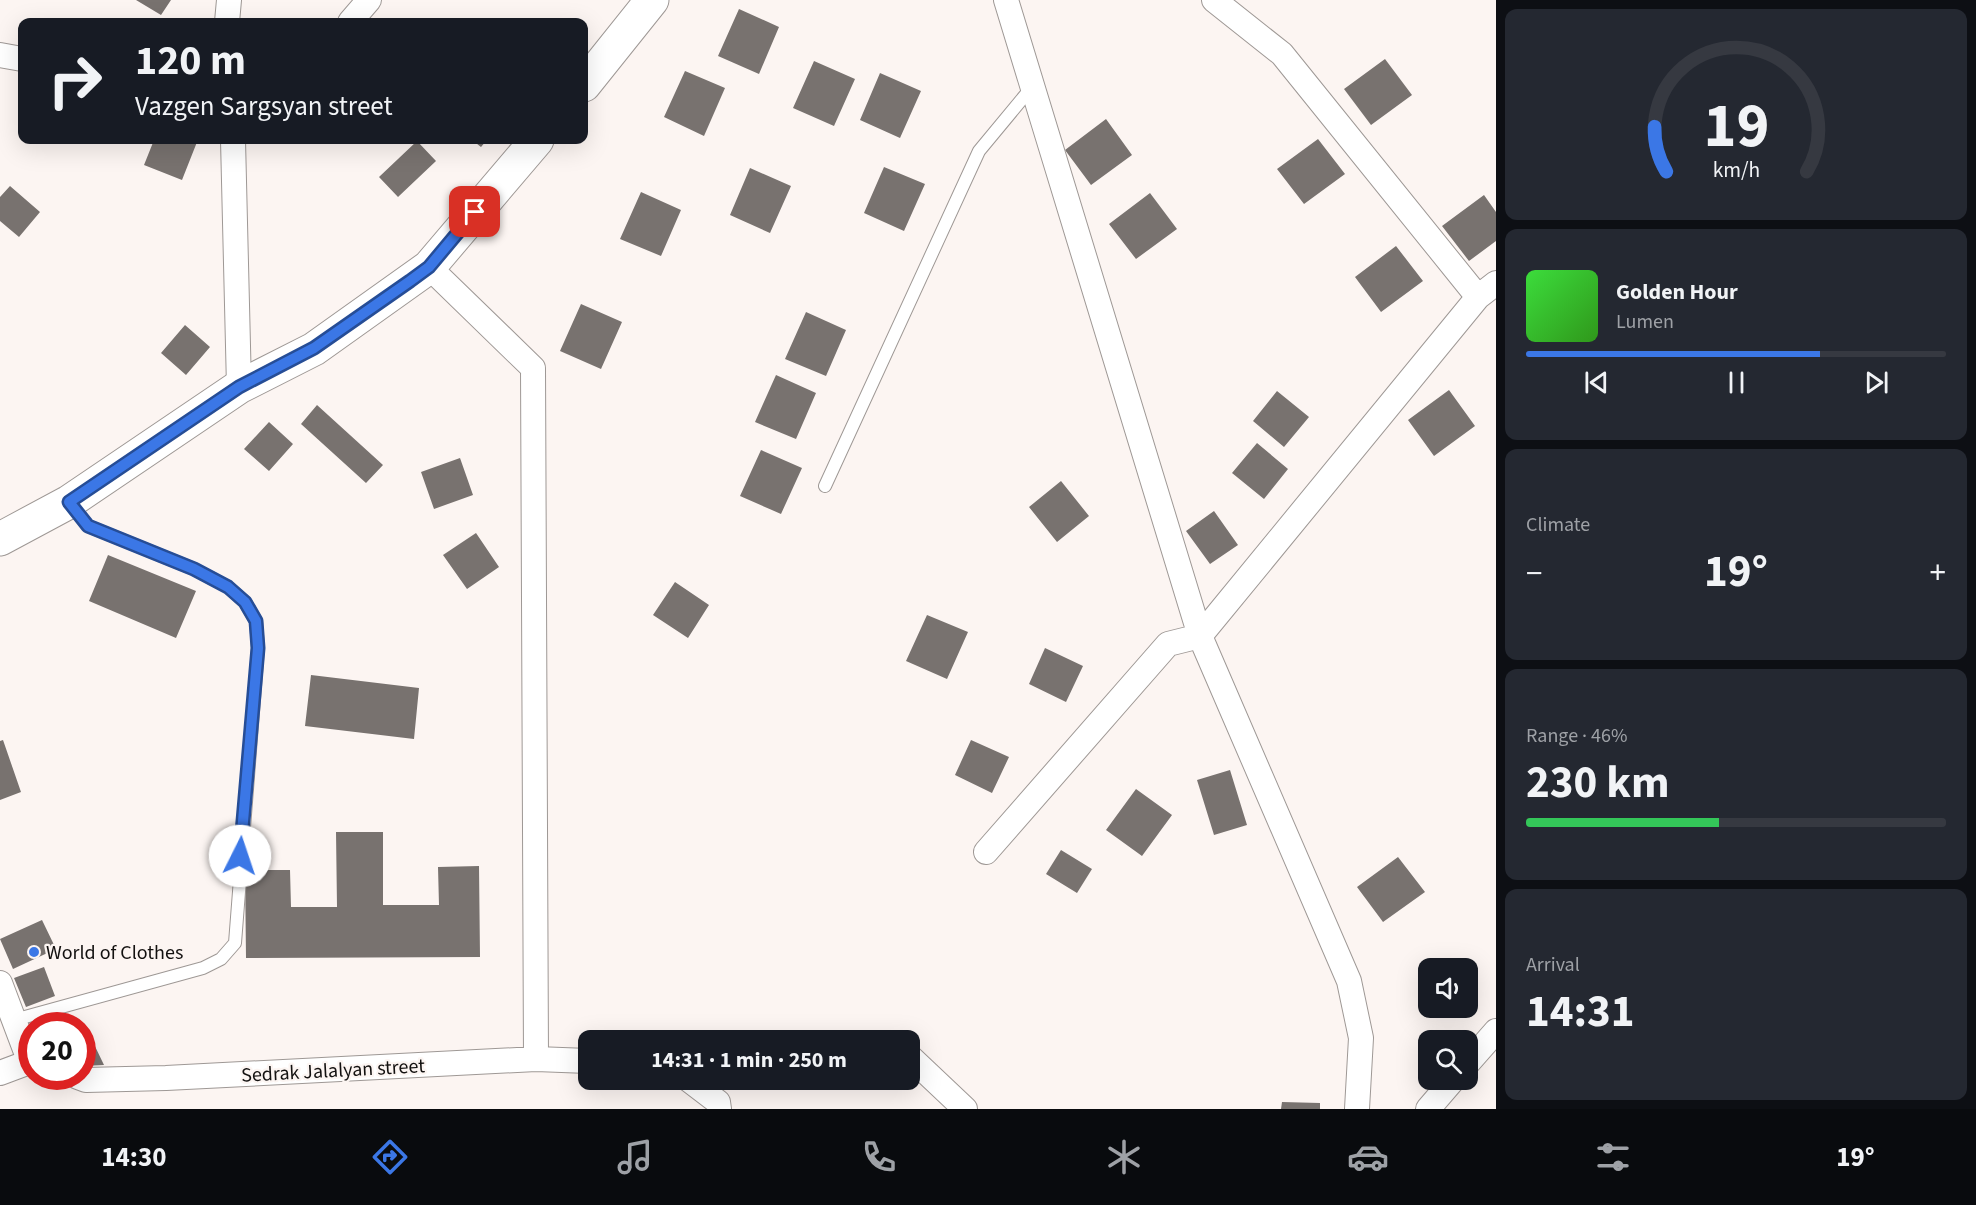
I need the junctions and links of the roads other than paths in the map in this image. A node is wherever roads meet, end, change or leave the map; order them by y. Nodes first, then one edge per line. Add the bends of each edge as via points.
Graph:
1 (229, 0) edge
2 (369, 0) edge
3 (652, 0) edge
4 (1006, 0) edge
5 (1214, 0) edge
6 (227, 18) edge
7 (353, 18) edge
8 (0, 55) edge
9 (18, 57) edge
10 (588, 80) edge
11 (1032, 87) junction
12 (233, 144) edge
13 (534, 144) edge
14 (429, 267) junction
15 (1487, 290) edge
16 (239, 387) junction
17 (825, 486) dead end
18 (69, 502) junction
19 (0, 539) edge
20 (1200, 636) junction
21 (986, 852) dead end
22 (0, 983) edge
23 (14, 1020) junction
24 (18, 1030) edge
25 (1496, 1031) edge
26 (1478, 1051) edge
27 (536, 1059) junction
28 (578, 1060) edge
29 (18, 1066) edge
30 (920, 1066) edge
31 (0, 1073) edge
32 (96, 1080) edge
33 (702, 1090) edge
34 (1445, 1090) edge
35 (719, 1109) edge
36 (965, 1109) edge
37 (1357, 1109) edge
38 (1428, 1109) edge

1 - 6 street
2 - 7 street
3 - 10 street
4 - 11 street
5 - 15 street via 1282,54
8 - 9 street
11 - 17 lane via 980,151
11 - 20 street
12 - 16 street
13 - 14 street
14 - 16 street via 314,348
14 - 27 street via 533,368
15 - 20 street
16 - 18 street
18 - 19 street
18 - 23 lane via 88,526 228,587 245,602 256,621 258,648 234,943 221,959 203,968
20 - 21 street via 1168,644
20 - 37 street via 1349,981 1361,1038
22 - 23 street
23 - 24 street
25 - 26 street
27 - 28 street, Sedrak Jalalyan street
27 - 32 street, Sedrak Jalalyan street
29 - 31 street
30 - 36 street
33 - 35 street via 718,1102
34 - 38 street

